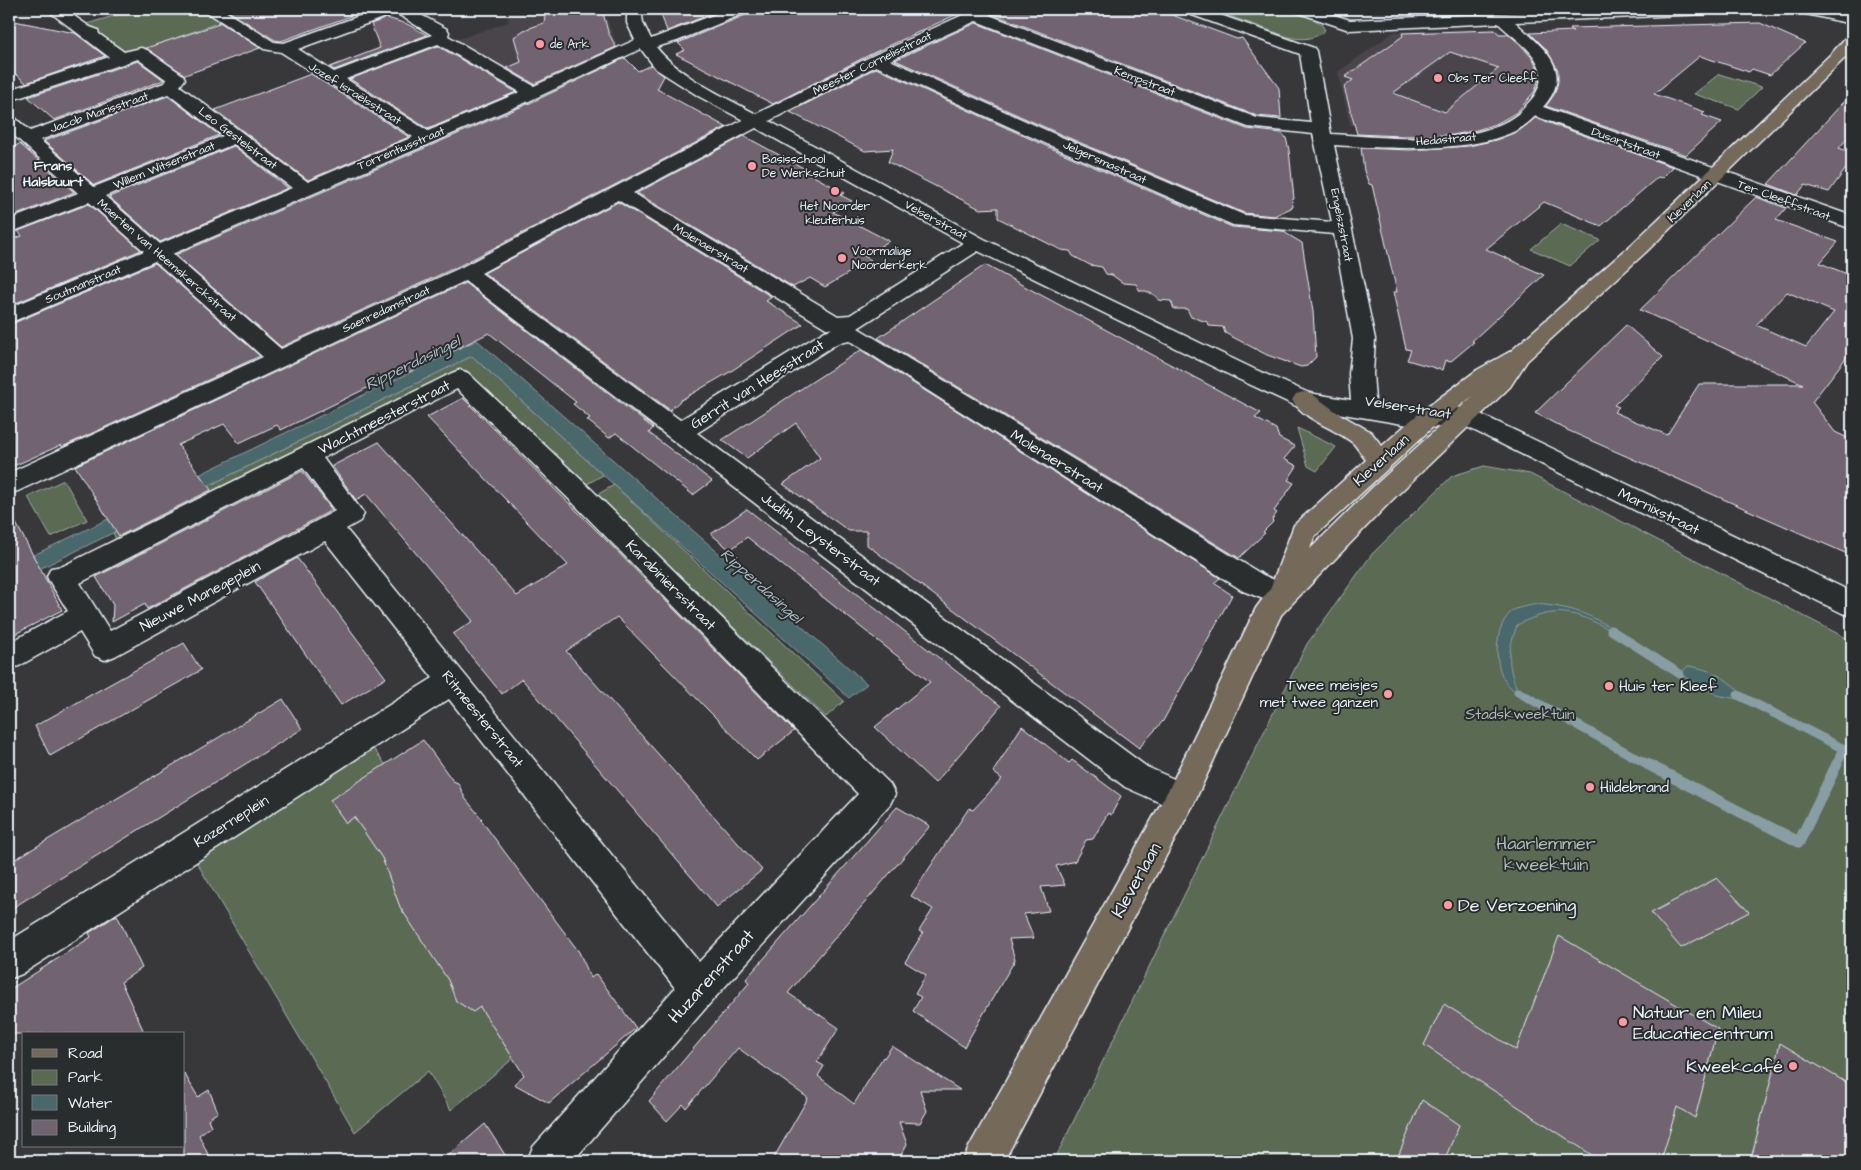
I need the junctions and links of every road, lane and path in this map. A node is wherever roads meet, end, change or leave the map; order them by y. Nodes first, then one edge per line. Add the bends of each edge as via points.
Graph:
1 (54, 9) edge
2 (212, 9) edge
3 (394, 9) edge
4 (399, 9) edge
5 (634, 9) edge
6 (742, 9) edge
7 (1190, 9) edge
8 (1301, 9) edge
9 (1689, 9) edge
10 (1707, 9) edge
11 (1802, 9) edge
12 (981, 12) edge
13 (1486, 15) edge
14 (1852, 18) edge
15 (1349, 25) junction
16 (439, 38) junction
17 (1852, 40) edge
18 (645, 44) junction
19 (1320, 44) junction
20 (285, 48) junction
21 (121, 58) junction
22 (876, 60) junction
23 (332, 78) junction
24 (170, 87) junction
25 (532, 92) junction
26 (9, 96) edge
27 (1535, 110) junction
28 (757, 120) junction
29 (9, 122) edge
30 (1323, 134) junction
31 (237, 137) junction
32 (28, 138) junction
33 (426, 138) junction
34 (1716, 175) junction
35 (305, 189) junction
36 (620, 193) junction
37 (92, 194) junction
38 (1852, 223) edge
39 (9, 227) edge
40 (1343, 228) junction
41 (977, 243) junction
42 (156, 253) junction
43 (467, 272) junction
44 (9, 316) edge
45 (844, 329) junction
46 (1519, 356) junction
47 (279, 359) junction
48 (460, 378) joint
49 (1276, 387) junction
50 (1304, 400) junction
51 (1363, 400) junction
52 (1432, 415) junction
53 (1466, 417) junction
54 (680, 432) junction
55 (307, 455) junction
56 (1380, 460) junction
57 (9, 484) edge
58 (329, 527) junction
59 (1281, 595) junction
60 (1852, 606) edge
61 (86, 615) junction
62 (9, 656) edge
63 (453, 682) junction
64 (879, 794) joint
65 (1180, 797) junction
66 (9, 961) edge
67 (698, 989) junction
68 (547, 1161) edge
69 (983, 1161) edge

1 - 21 street via 92,33
2 - 20 street, Jozef Israëlsstraat via 270,46
3 - 20 street
4 - 16 street via 441,32
5 - 18 street, Velserstraat via 635,23
6 - 18 street, Torrentiusstraat via 671,38
7 - 19 street
8 - 15 street
9 - 10 street
9 - 13 street
11 - 14 street
12 - 22 street, Meester Cornelisstraat
12 - 30 street, Kempstraat via 1254,122
13 - 15 street
13 - 27 street, Hedastraat via 1545,61 1550,85
15 - 19 street
16 - 23 street
16 - 25 street
17 - 34 main road, Kleverlaan
18 - 25 street, Torrentiusstraat
18 - 28 street, Velserstraat via 662,65
19 - 30 street, Engelszstraat
20 - 23 street, Jozef Israëlsstraat
21 - 24 street via 141,53 177,79
21 - 26 street
22 - 28 street, Meester Cornelisstraat
22 - 40 street, Jelgersmastraat via 1240,221
23 - 33 street, Jozef Israëlsstraat
24 - 31 street, Leo Gestelstraat
24 - 32 street, Jacob Marisstraat
25 - 33 street, Torrentiusstraat
27 - 30 street, Hedastraat via 1500,132 1467,140 1433,143
27 - 34 street, Dusartstraat
28 - 36 street, Saenredamstraat
28 - 41 street, Velserstraat
29 - 32 street, Maerten van Heemskerckstraat
30 - 40 street, Engelszstraat
31 - 35 street, Leo Gestelstraat
31 - 37 street, Willem Witsenstraat
32 - 37 street, Maerten van Heemskerckstraat
33 - 35 street, Torrentiusstraat
34 - 38 street, Ter Cleeffstraat
34 - 46 main road, Kleverlaan
35 - 42 street, Torrentiusstraat
36 - 43 street, Saenredamstraat
36 - 45 street, Molenaerstraat
37 - 39 street, Willem Witsenstraat
37 - 42 street, Maerten van Heemskerckstraat
40 - 51 street, Engelszstraat via 1364,339
41 - 45 street, Gerrit van Heesstraat
41 - 49 street, Velserstraat
42 - 44 street, Soutmanstraat
42 - 47 street, Maerten van Heemskerckstraat
43 - 47 street, Saenredamstraat
43 - 54 street, Judith Leysterstraat
45 - 54 street, Gerrit van Heesstraat
45 - 59 street, Molenaerstraat via 1252,583
46 - 52 main road, Kleverlaan via 1485,374
46 - 53 main road, Kleverlaan via 1502,382
47 - 57 street, Saenredamstraat
48 - 55 street, Wachtmeesterstraat
48 - 64 street, Karabiniersstraat
49 - 50 street, Velserstraat
49 - 51 street, Velserstraat
50 - 52 street, Velserstraat
50 - 56 main road via 1362,438
51 - 52 street, Velserstraat
52 - 53 street, Velserstraat
52 - 56 main road, Kleverlaan
53 - 59 main road, Kleverlaan via 1382,494
53 - 60 street, Marnixstraat
54 - 65 street, Judith Leysterstraat via 1136,777
55 - 58 street via 351,514
55 - 61 street, Nieuwe Manegeplein via 61,577
56 - 59 main road, Kleverlaan via 1303,532
58 - 61 street, Nieuwe Manegeplein via 104,648
58 - 63 street, Ritmeesterstraat
59 - 65 main road, Kleverlaan via 1270,608
61 - 62 street
63 - 66 street, Kazerneplein
63 - 67 street, Ritmeesterstraat
64 - 67 street, Huzarenstraat
65 - 69 main road, Kleverlaan
67 - 68 street, Huzarenstraat

